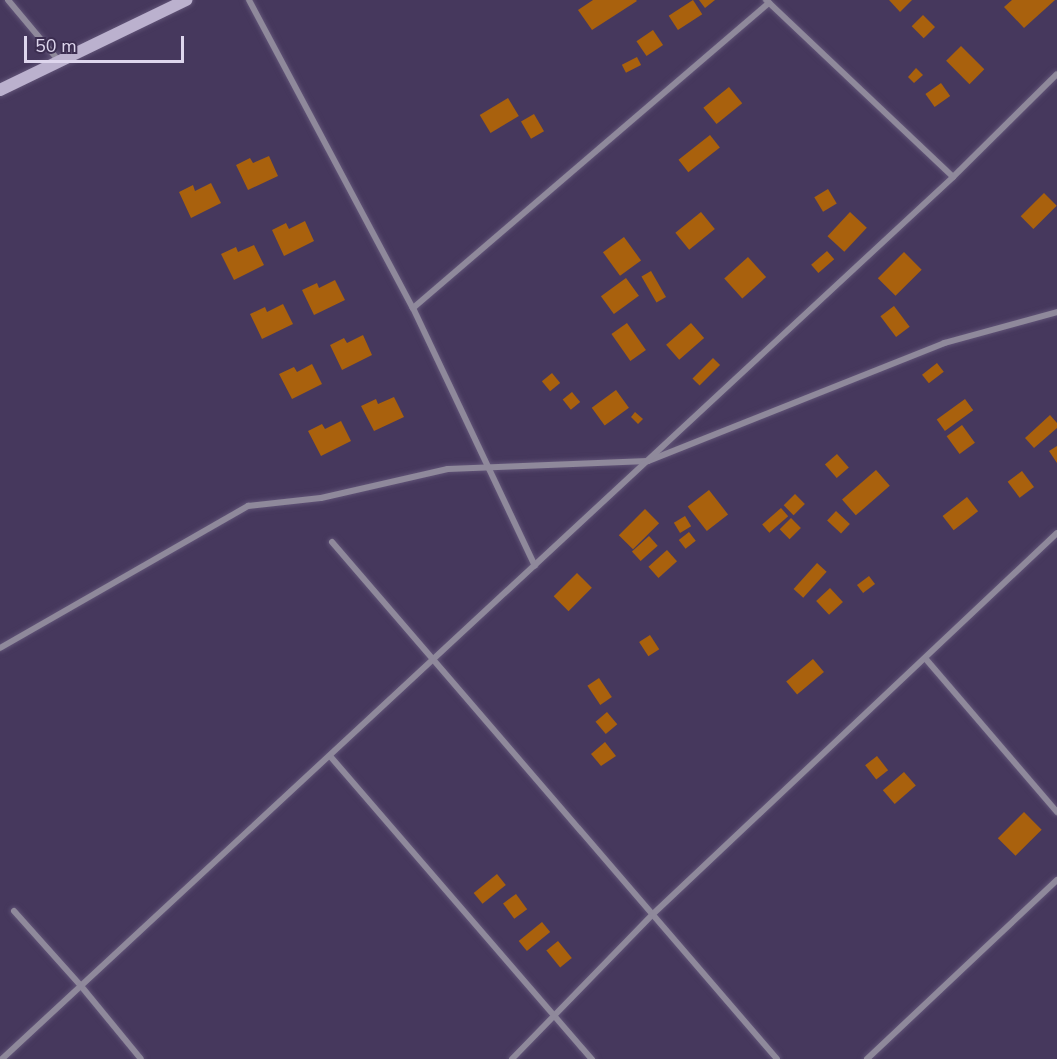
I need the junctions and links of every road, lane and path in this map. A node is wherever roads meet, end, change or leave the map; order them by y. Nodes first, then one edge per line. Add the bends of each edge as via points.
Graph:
1 (8, 0) edge
2 (186, 0) edge
3 (249, 0) edge
4 (767, 2) edge
5 (59, 61) junction
6 (1057, 74) edge
7 (0, 90) edge
8 (953, 177) junction
9 (413, 308) junction
10 (1057, 312) edge
11 (648, 460) junction
12 (488, 468) junction
13 (1057, 533) edge
14 (332, 542) dead end
15 (534, 566) junction
16 (0, 648) edge
17 (925, 658) junction
18 (434, 660) junction
19 (330, 756) junction
20 (1057, 812) edge
21 (1057, 880) edge
22 (14, 911) dead end
23 (653, 914) junction
24 (81, 986) junction
25 (554, 1016) junction
26 (2, 1059) edge
27 (141, 1059) edge
28 (512, 1059) edge
29 (592, 1059) edge
30 (777, 1059) edge
31 (867, 1059) edge

1 - 5 street
2 - 5 main road
3 - 9 street
4 - 8 street
4 - 9 street
5 - 7 main road
6 - 8 street
8 - 11 street
9 - 12 street
10 - 11 street via 944,343
11 - 12 street
11 - 15 street
12 - 15 street
12 - 16 street via 448,469 321,498 248,506
13 - 17 street
14 - 18 street
15 - 18 street
17 - 20 street
17 - 23 street
18 - 19 street
18 - 23 street
19 - 24 street
19 - 25 street
21 - 31 street
22 - 24 street
23 - 25 street
23 - 30 street
24 - 26 street
24 - 27 street
25 - 28 street
25 - 29 street

